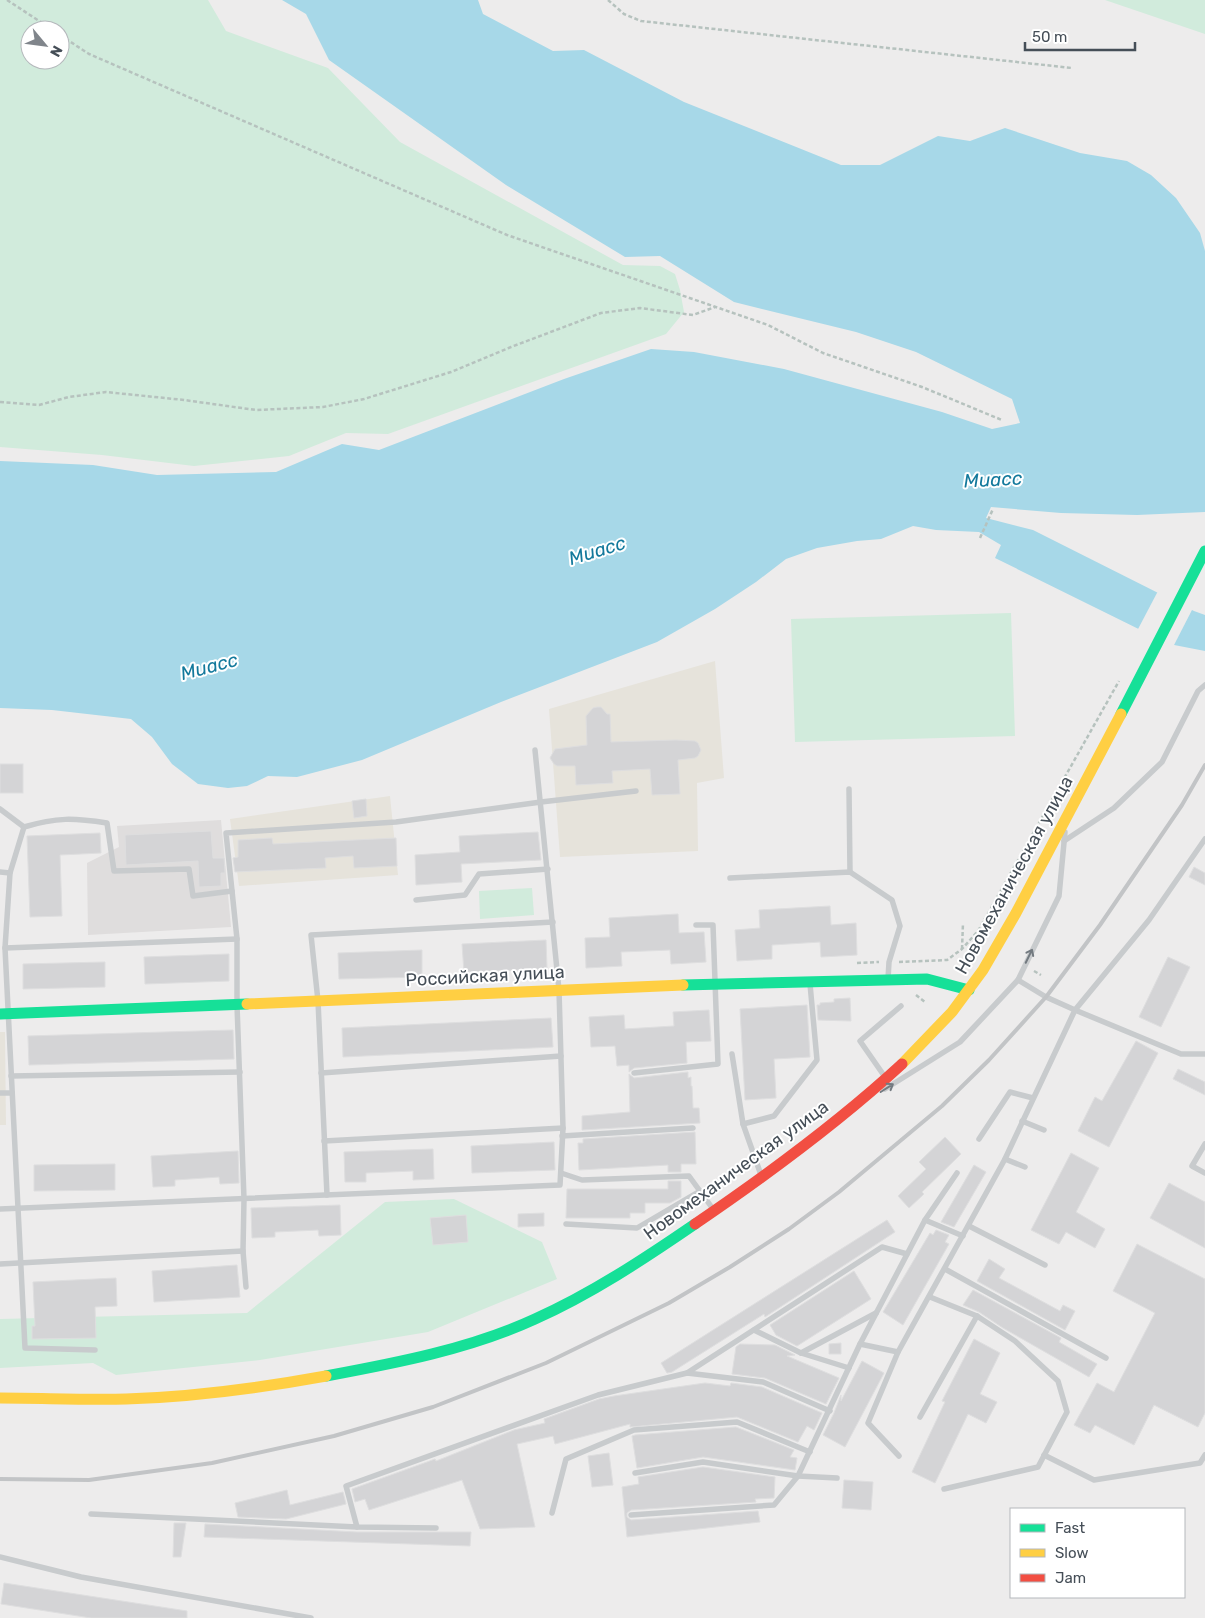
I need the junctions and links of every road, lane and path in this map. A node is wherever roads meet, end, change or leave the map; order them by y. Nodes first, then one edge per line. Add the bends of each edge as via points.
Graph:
1 (7, 0) edge
2 (608, 0) edge
3 (37, 20) edge
4 (70, 42) edge
5 (1072, 68) dead end
6 (715, 306) junction
7 (0, 402) edge
8 (1002, 420) dead end
9 (993, 509) dead end
10 (980, 538) dead end
11 (1205, 551) edge
12 (1205, 685) edge
13 (535, 750) dead end
14 (849, 789) dead end
15 (636, 792) dead end
16 (541, 802) junction
17 (0, 809) edge
18 (1066, 818) junction
19 (24, 827) junction
20 (1205, 839) edge
21 (1064, 841) junction
22 (548, 869) junction
23 (0, 872) edge
24 (850, 872) junction
25 (10, 873) junction
26 (730, 878) dead end
27 (232, 891) junction
28 (416, 900) dead end
29 (553, 922) junction
30 (963, 923) dead end
31 (696, 925) dead end
32 (237, 938) junction
33 (5, 948) junction
34 (962, 949) dead end
35 (888, 980) junction
36 (1018, 980) junction
37 (810, 982) junction
38 (715, 984) junction
39 (559, 990) junction
40 (969, 990) junction
41 (318, 1001) junction
42 (237, 1005) junction
43 (901, 1006) dead end
44 (1075, 1010) junction
45 (4, 1014) edge
46 (732, 1054) dead end
47 (1205, 1054) edge
48 (561, 1056) junction
49 (240, 1072) junction
50 (321, 1072) junction
51 (634, 1072) dead end
52 (11, 1076) junction
53 (886, 1078) junction
54 (0, 1093) edge
55 (12, 1093) junction
56 (1034, 1098) junction
57 (1022, 1121) junction
58 (743, 1124) junction
59 (831, 1124) junction
60 (563, 1128) junction
61 (693, 1128) dead end
62 (1044, 1130) dead end
63 (562, 1136) junction
64 (979, 1139) dead end
65 (324, 1141) junction
66 (1205, 1144) edge
67 (1005, 1159) junction
68 (1025, 1167) dead end
69 (956, 1173) dead end
70 (561, 1174) junction
71 (1205, 1174) edge
72 (762, 1177) junction
73 (700, 1191) junction
74 (327, 1195) junction
75 (244, 1199) junction
76 (18, 1208) junction
77 (0, 1209) edge
78 (714, 1211) junction
79 (925, 1220) junction
80 (566, 1224) dead end
81 (969, 1226) junction
82 (963, 1236) junction
83 (243, 1251) junction
84 (907, 1254) junction
85 (21, 1263) junction
86 (0, 1264) edge
87 (1045, 1265) dead end
88 (945, 1269) junction
89 (246, 1286) dead end
90 (930, 1297) junction
91 (876, 1313) junction
92 (977, 1316) junction
93 (754, 1330) junction
94 (860, 1344) junction
95 (95, 1350) dead end
96 (898, 1352) junction
97 (801, 1353) junction
98 (1106, 1358) dead end
99 (849, 1368) junction
100 (687, 1373) junction
101 (0, 1398) edge
102 (830, 1411) junction
103 (920, 1417) dead end
104 (810, 1452) junction
105 (1044, 1455) junction
106 (1205, 1455) edge
107 (899, 1456) dead end
108 (636, 1473) dead end
109 (798, 1476) junction
110 (837, 1478) dead end
111 (944, 1489) dead end
112 (552, 1512) dead end
113 (90, 1514) dead end
114 (631, 1515) dead end
115 (357, 1526) junction
116 (436, 1528) dead end
117 (0, 1557) edge
118 (311, 1618) edge

1 - 3 path
2 - 5 path via 624,14 641,21
4 - 6 path via 88,54 507,235
6 - 7 path via 693,315 640,308 601,313 450,372 364,399 324,407 256,410 106,392 39,405
6 - 8 path via 768,325 824,353 922,387
9 - 10 path
11 - 18 main road, Новомеханическая улица
12 - 21 lane via 1198,692 1162,762 1114,808
13 - 16 lane
14 - 24 lane
15 - 16 lane
16 - 22 lane
16 - 27 lane via 396,822 226,834
17 - 19 lane
18 - 21 lane
18 - 40 main road, Новомеханическая улица via 998,946
19 - 25 lane
19 - 27 lane via 74,818 107,823 114,871 189,869 193,896
20 - 44 lane via 1149,920
36 -> 21 lane via 1059,896
22 - 28 lane via 479,874 465,895
22 - 29 lane
23 - 25 lane
24 - 26 lane
24 - 35 lane via 892,900 900,926 889,962
25 - 33 lane
27 - 32 lane
29 - 39 lane
29 - 41 lane via 311,935
30 - 34 path
31 - 38 lane via 713,925
32 - 33 lane
32 - 42 lane
33 - 45 lane
35 - 37 main road, Российская улица
35 - 40 main road, Российская улица via 927,979
36 - 44 lane
59 -> 36 lane via 960,1042
37 - 38 main road, Российская улица
37 - 58 lane via 817,1060 774,1116
38 - 39 main road, Российская улица
38 - 51 lane via 718,1064
39 - 41 main road, Российская улица
39 - 48 lane
40 - 53 main road, Новомеханическая улица via 943,1022
41 - 42 main road, Российская улица
41 - 50 lane
42 - 45 main road, Российская улица
42 - 49 lane
43 - 53 lane via 860,1041
44 - 47 lane via 1181,1054
44 - 56 lane
45 - 52 lane
46 - 58 lane
48 - 50 lane
48 - 60 lane
49 - 52 lane
49 - 75 lane
50 - 65 lane
52 - 55 lane
53 - 59 main road, Новомеханическая улица
54 - 55 lane
55 - 76 lane
56 - 57 lane
56 - 64 lane via 1010,1092
57 - 62 lane
57 - 67 lane
58 - 72 lane
59 - 72 main road, Новомеханическая улица
60 - 63 lane
60 - 65 lane
61 - 63 lane
63 - 70 lane
65 - 74 lane
66 - 71 lane via 1192,1166
67 - 68 lane
67 - 81 lane
69 - 79 lane
70 - 73 lane via 582,1180 689,1176
70 - 74 lane via 560,1185
72 - 78 main road, Новомеханическая улица
73 - 78 lane
73 - 80 lane via 637,1228
74 - 75 lane
75 - 76 lane
75 - 83 lane
76 - 77 lane
76 - 85 lane
78 - 101 main road, Новомеханическая улица via 574,1300 500,1334 436,1353 291,1382 204,1394 141,1399
79 - 82 lane
79 - 84 lane
81 - 82 lane
81 - 87 lane
82 - 88 lane
83 - 85 lane
83 - 89 lane
84 - 91 lane
84 - 93 lane via 882,1247
85 - 86 lane
85 - 95 lane via 25,1348
88 - 90 lane
88 - 98 lane
90 - 92 lane
90 - 96 lane
91 - 94 lane
91 - 97 lane
92 - 103 lane
92 - 105 lane via 1015,1341 1058,1381 1067,1412
93 - 97 lane
93 - 100 lane
94 - 96 lane
94 - 99 lane
96 - 107 lane via 868,1424
97 - 99 lane
99 - 102 lane
100 - 102 lane via 764,1382
100 - 115 lane via 598,1395 346,1486
102 - 104 lane
104 - 109 lane
104 - 112 lane via 737,1422 634,1430 566,1460
105 - 106 lane via 1094,1480 1200,1463
105 - 111 lane via 1038,1467
108 - 109 lane via 703,1462
109 - 110 lane
109 - 114 lane via 774,1505
113 - 115 lane
115 - 116 lane
117 - 118 lane via 81,1577

